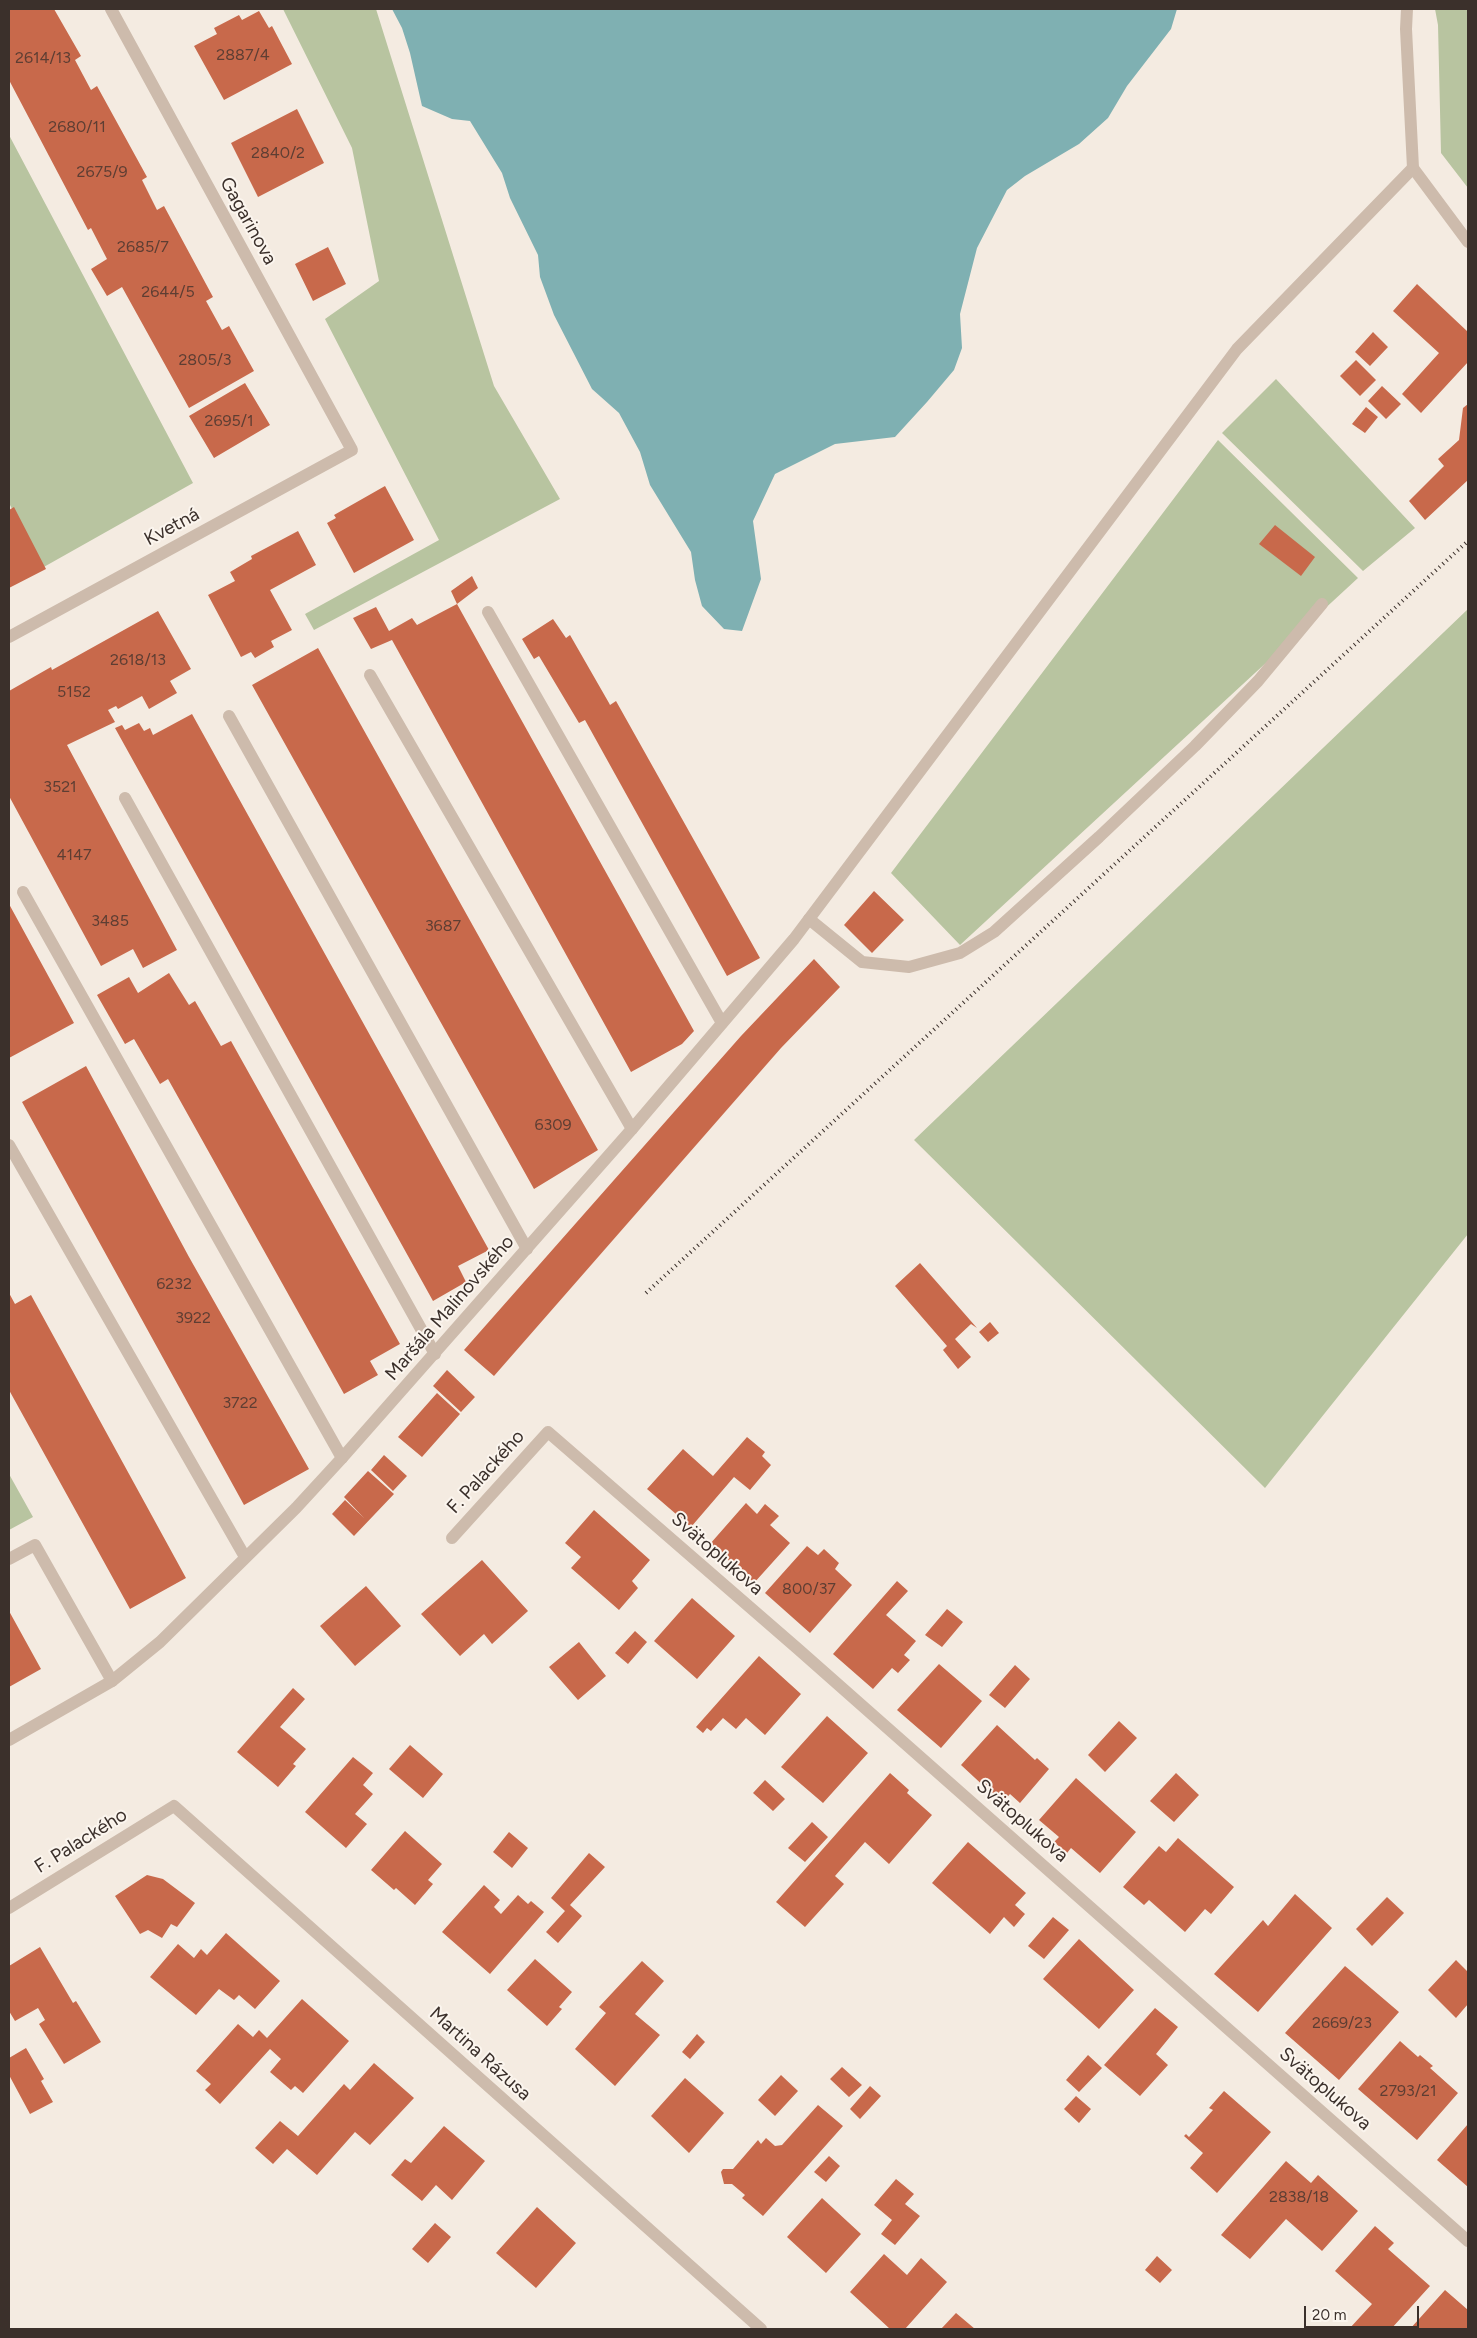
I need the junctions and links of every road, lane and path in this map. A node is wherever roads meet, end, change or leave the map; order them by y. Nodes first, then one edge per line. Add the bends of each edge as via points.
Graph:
1 (111, 9) edge
2 (1407, 9) edge
3 (1414, 168) junction
4 (1468, 242) edge
5 (352, 450) joint
6 (1322, 604) dead end
7 (488, 612) dead end
8 (9, 637) edge
9 (370, 674) dead end
10 (229, 716) dead end
11 (126, 798) dead end
12 (23, 892) dead end
13 (809, 919) junction
14 (722, 1023) junction
15 (632, 1129) junction
16 (9, 1145) edge
17 (527, 1249) junction
18 (435, 1354) junction
19 (548, 1432) joint
20 (342, 1458) junction
21 (452, 1538) dead end
22 (245, 1557) junction
23 (9, 1559) edge
24 (112, 1681) junction
25 (9, 1740) edge
26 (174, 1806) joint
27 (9, 1908) edge
28 (1468, 2241) edge
29 (761, 2329) edge

1 - 5 street, Gagarinova
2 - 3 street
3 - 4 street
3 - 13 street, Maršála Malinovského via 1237,349
5 - 8 street, Kvetná
6 - 13 street via 1258,681 1195,746 1099,838 980,941 960,953 908,967 862,962
7 - 14 street
9 - 15 street
10 - 17 street
11 - 18 street
12 - 20 street
13 - 14 street, Maršála Malinovského
14 - 15 street, Maršála Malinovského
15 - 17 street, Maršála Malinovského
16 - 22 street
17 - 18 street, Maršála Malinovského
18 - 20 street, Maršála Malinovského
19 - 21 street, F. Palackého
19 - 28 street, Svätoplukova via 798,1648
20 - 22 street, Maršála Malinovského
22 - 24 street, Maršála Malinovského via 160,1642
23 - 24 street via 35,1545
24 - 25 street, Maršála Malinovského
26 - 27 street, F. Palackého
26 - 29 street, Martina Rázusa

